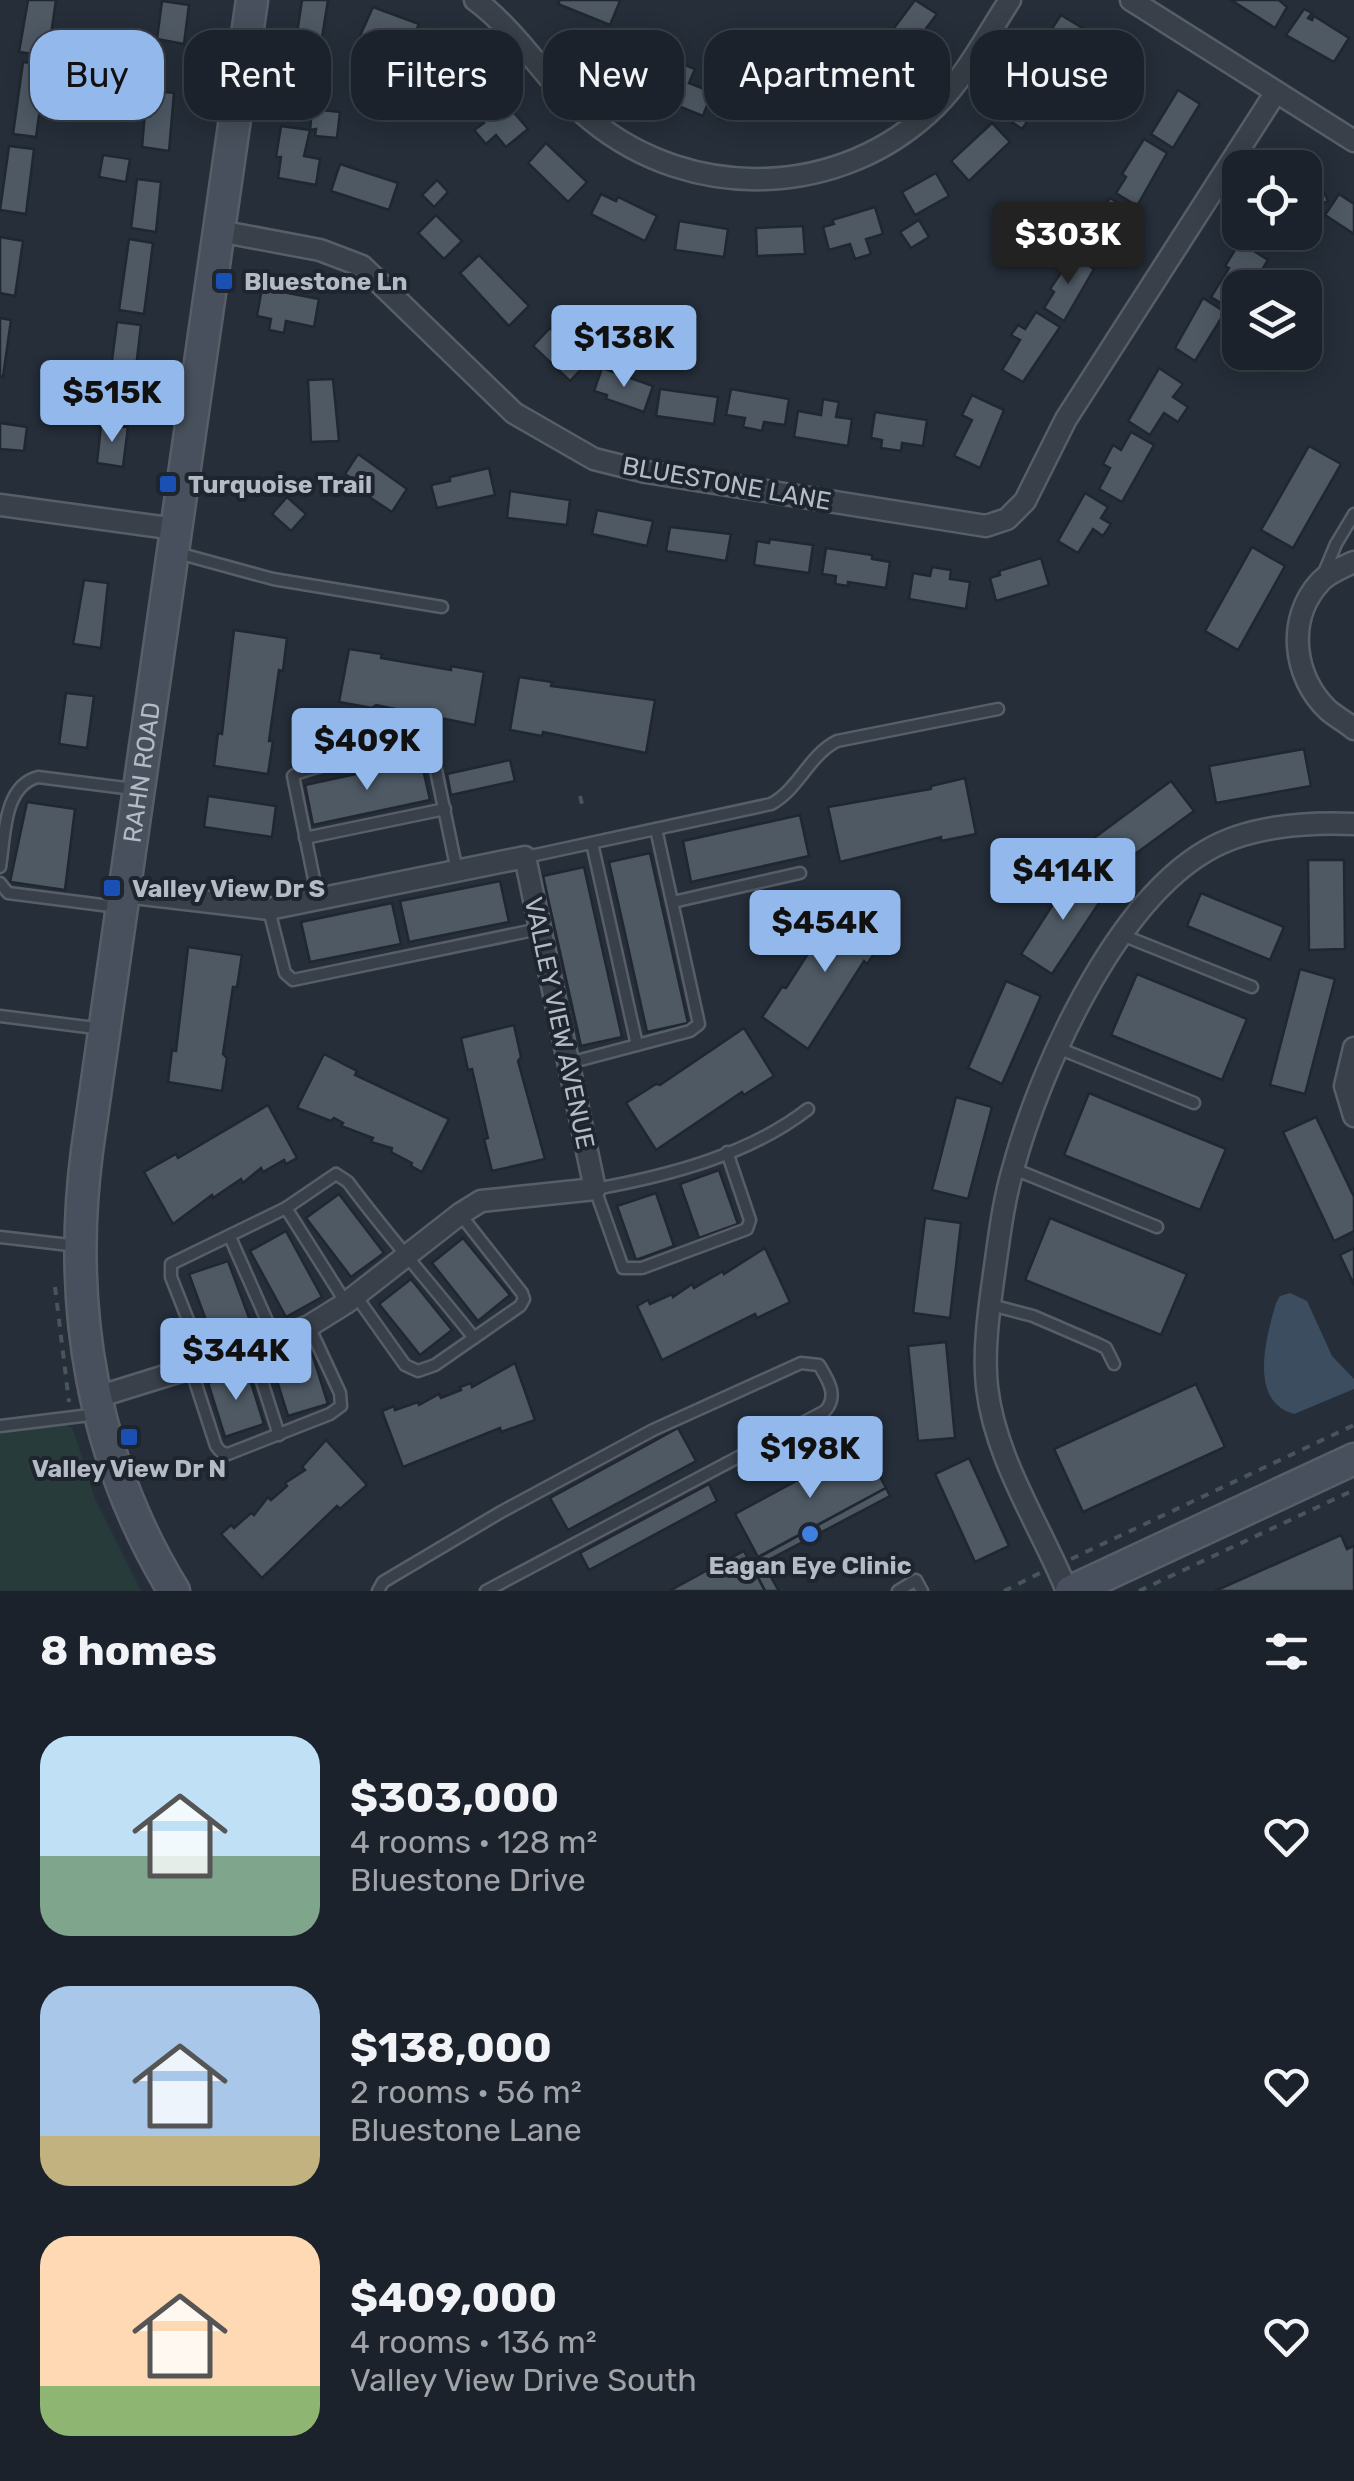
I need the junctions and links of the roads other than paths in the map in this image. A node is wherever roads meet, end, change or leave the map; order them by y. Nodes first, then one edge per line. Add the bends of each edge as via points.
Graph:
1 (252, 0) edge
2 (475, 0) edge
3 (1010, 0) edge
4 (1131, 0) edge
5 (1276, 92) junction
6 (1354, 141) edge
7 (219, 230) junction
8 (0, 505) edge
9 (1354, 514) edge
10 (175, 541) junction
11 (1354, 562) edge
12 (1322, 579) junction
13 (442, 607) dead end
14 (998, 709) dead end
15 (1354, 729) edge
16 (139, 790) junction
17 (445, 810) junction
18 (1354, 824) edge
19 (656, 829) junction
20 (305, 838) junction
21 (592, 843) junction
22 (525, 857) junction
23 (0, 867) edge
24 (458, 871) junction
25 (800, 873) dead end
26 (0, 883) edge
27 (124, 900) junction
28 (318, 900) junction
29 (673, 902) junction
30 (269, 909) junction
31 (540, 929) junction
32 (1121, 934) junction
33 (1252, 987) dead end
34 (0, 1016) edge
35 (105, 1029) junction
36 (637, 1045) junction
37 (1058, 1048) junction
38 (1354, 1048) edge
39 (569, 1063) junction
40 (1194, 1103) dead end
41 (808, 1109) dead end
42 (1354, 1116) edge
43 (726, 1152) junction
44 (1013, 1168) junction
45 (594, 1189) junction
46 (286, 1208) junction
47 (460, 1214) junction
48 (1157, 1227) dead end
49 (0, 1236) edge
50 (230, 1237) junction
51 (78, 1246) junction
52 (405, 1257) junction
53 (351, 1300) junction
54 (990, 1304) junction
55 (309, 1326) junction
56 (474, 1338) junction
57 (276, 1340) junction
58 (252, 1349) junction
59 (1114, 1364) dead end
60 (198, 1367) junction
61 (96, 1406) junction
62 (0, 1426) edge
63 (279, 1435) junction
64 (1354, 1459) edge
65 (1071, 1585) edge
66 (174, 1591) edge
67 (378, 1591) edge
68 (486, 1591) edge
69 (898, 1591) edge
70 (922, 1591) edge

1 - 7 street, RAHN ROAD
2 - 3 street via 570,102 615,138 675,167 744,180 810,175 912,128 958,80
4 - 5 street
5 - 6 street
5 - 7 street, BLUESTONE LANE via 1066,419 1025,502 1008,519 986,526 594,459 514,413 362,266 320,250
7 - 10 street, RAHN ROAD
8 - 10 street
9 - 12 lane
10 - 13 lane via 274,579
10 - 16 street, RAHN ROAD
11 - 12 street
12 - 15 street via 1308,600 1297,650 1314,694
14 - 19 lane via 836,741 778,801
16 - 23 lane via 28,779 11,801
16 - 27 street, RAHN ROAD
17 - 20 lane
17 - 20 lane via 426,746 310,768 293,776
17 - 24 lane
18 - 32 street via 1274,829 1208,849 1156,891
19 - 21 lane
19 - 29 lane
20 - 28 lane
21 - 22 lane
21 - 36 lane
22 - 24 street
22 - 31 street, VALLEY VIEW AVENUE
24 - 28 street
25 - 29 lane
26 - 27 lane via 8,893
27 - 30 street
27 - 35 street, RAHN ROAD
28 - 30 street
29 - 36 lane via 699,1024
30 - 31 lane via 285,974 293,980
31 - 39 street, VALLEY VIEW AVENUE
32 - 33 lane
32 - 37 street
34 - 35 lane
35 - 51 street, RAHN ROAD
36 - 39 lane
37 - 40 lane
37 - 44 street
38 - 42 street via 1345,1086
39 - 45 street, VALLEY VIEW AVENUE
41 - 43 lane via 774,1134
43 - 45 lane
43 - 45 lane via 750,1226 642,1268 624,1268
44 - 48 lane
44 - 54 street
45 - 47 street via 491,1198
46 - 50 lane
46 - 52 lane via 340,1174
46 - 53 lane
47 - 52 street
47 - 56 lane via 523,1296 520,1306
49 - 51 lane
50 - 57 lane
50 - 60 lane via 170,1267
51 - 61 street, RAHN ROAD
52 - 53 street
52 - 56 lane
53 - 55 street
53 - 56 lane via 413,1370 430,1368
54 - 59 lane via 1098,1344
54 - 65 street via 986,1363 994,1420
55 - 57 street
55 - 63 lane via 342,1402 338,1410
57 - 58 street
58 - 60 street
58 - 63 lane
60 - 61 street
60 - 63 lane via 221,1452
61 - 62 lane
61 - 66 street, RAHN ROAD via 123,1490
64 - 65 street
67 - 68 lane via 501,1512 652,1430 801,1363 820,1365 832,1394 825,1411
69 - 70 lane via 916,1580

